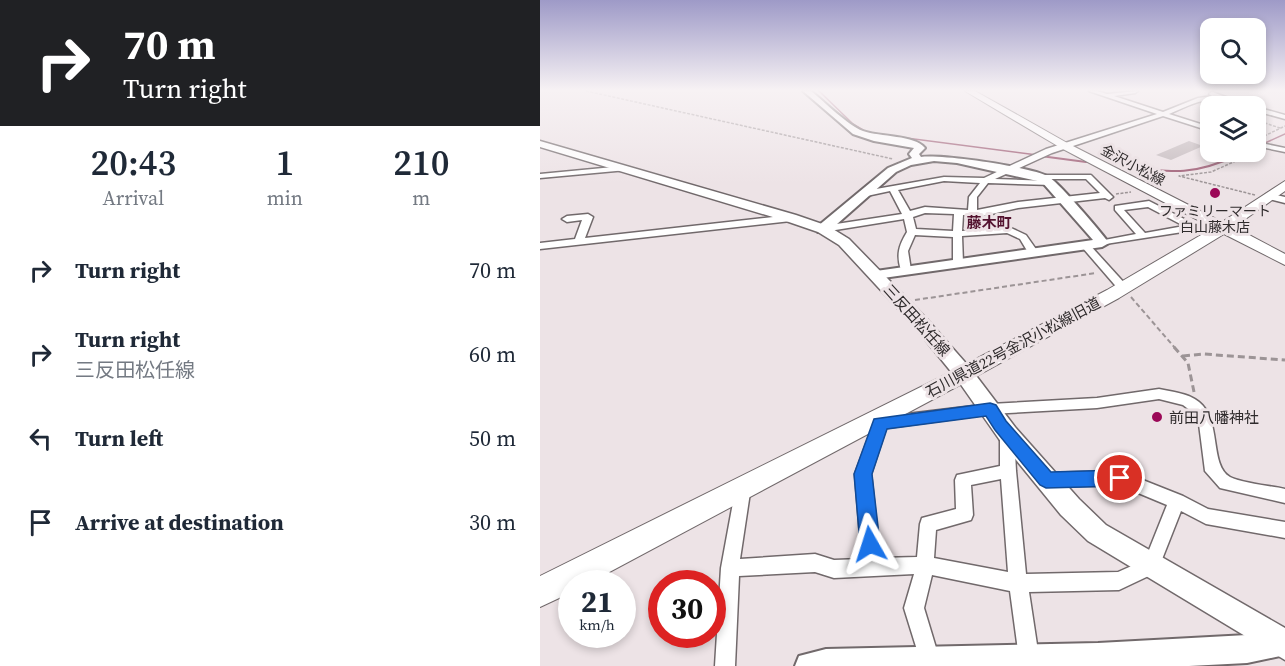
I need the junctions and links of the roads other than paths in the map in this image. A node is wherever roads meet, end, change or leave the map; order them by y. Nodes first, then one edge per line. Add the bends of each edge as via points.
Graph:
1 (844, 122) edge
2 (1027, 122) edge
3 (1030, 122) edge
4 (1138, 122) edge
5 (540, 144) edge
6 (1069, 145) junction
7 (1266, 147) edge
8 (1285, 150) edge
9 (913, 161) junction
10 (624, 168) junction
11 (1007, 170) junction
12 (540, 176) edge
13 (986, 180) junction
14 (1044, 180) junction
15 (892, 189) junction
16 (862, 194) junction
17 (1107, 195) junction
18 (1276, 195) edge
19 (1065, 201) junction
20 (1118, 208) junction
21 (959, 212) junction
22 (972, 212) junction
23 (908, 216) junction
24 (790, 218) junction
25 (567, 219) dead end
26 (1226, 227) junction
27 (823, 229) junction
28 (912, 232) junction
29 (957, 234) junction
30 (1143, 236) junction
31 (579, 241) junction
32 (1102, 243) junction
33 (1085, 245) junction
34 (540, 246) edge
35 (1285, 250) edge
36 (1033, 252) junction
37 (1285, 260) edge
38 (958, 263) junction
39 (906, 270) junction
40 (876, 275) junction
41 (1124, 289) junction
42 (964, 374) junction
43 (990, 409) junction
44 (882, 419) junction
45 (1007, 433) junction
46 (1008, 471) junction
47 (1046, 480) junction
48 (744, 486) junction
49 (1285, 496) edge
50 (1177, 501) junction
51 (1285, 530) edge
52 (925, 565) junction
53 (1151, 566) junction
54 (872, 567) junction
55 (730, 568) junction
56 (1018, 583) junction
57 (540, 592) edge
58 (1283, 643) edge
59 (1029, 658) junction
60 (930, 661) junction
61 (1099, 661) edge
62 (725, 666) edge
63 (809, 666) edge

1 - 9 street via 856,132 874,138 916,144 920,148
2 - 6 main road, 金沢小松線
3 - 6 main road, 金沢小松線
4 - 6 street
5 - 10 main road, 三反田松任線
6 - 11 street
6 - 26 main road, 金沢小松線
6 - 26 main road, 金沢小松線 via 1147,190
7 - 8 street
9 - 11 street via 957,160
9 - 16 street via 892,170
10 - 12 street
10 - 24 main road, 三反田松任線
11 - 13 street
11 - 14 street
13 - 14 street
13 - 15 street via 944,179
13 - 22 street via 973,197
14 - 17 street via 1088,177
14 - 19 street
15 - 16 street
15 - 23 street
16 - 27 street
17 - 19 street
17 - 20 street
18 - 26 main road, 石川県道22号金沢小松線旧道
19 - 22 street
19 - 32 street
20 - 30 street
20 - 30 street via 1149,204 1189,225
21 - 22 street
21 - 23 street via 925,210
21 - 29 street
23 - 27 street
23 - 28 street
24 - 27 main road, 三反田松任線
24 - 31 street
25 - 31 street via 588,217
26 - 35 main road, 金沢小松線
26 - 37 main road, 金沢小松線
26 - 41 main road, 石川県道22号金沢小松線旧道
27 - 40 main road, 三反田松任線 via 843,242
28 - 29 street
28 - 39 street via 904,244 902,259
29 - 36 street via 1008,230 1023,237
29 - 38 street
30 - 32 street
31 - 34 street
32 - 33 street
33 - 36 street
33 - 41 street
36 - 38 street
38 - 39 street
39 - 40 street
40 - 42 main road, 三反田松任線
41 - 42 main road, 石川県道22号金沢小松線旧道
42 - 43 main road, 三反田松任線
42 - 44 main road, 石川県道22号金沢小松線旧道
43 - 44 street
43 - 45 main road, 三反田松任線
43 - 49 street via 1098,403 1159,394 1187,401 1196,407 1206,424 1213,471 1226,483
44 - 48 main road, 石川県道22号金沢小松線旧道
44 - 54 street via 863,474
45 - 46 street
45 - 47 main road, 三反田松任線
46 - 52 street via 963,480 965,515 928,524
46 - 56 street
47 - 50 street via 1120,478
47 - 53 main road, 三反田松任線 via 1097,532
48 - 55 street
48 - 57 main road, 石川県道22号金沢小松線旧道
50 - 51 street via 1206,516
50 - 53 street
52 - 54 street
52 - 56 street
52 - 60 street via 914,608
53 - 56 street via 1119,581
53 - 58 main road, 三反田松任線
54 - 55 street via 834,569 815,562
55 - 62 street
56 - 59 street
58 - 61 street
59 - 60 street
59 - 61 street
60 - 63 street

